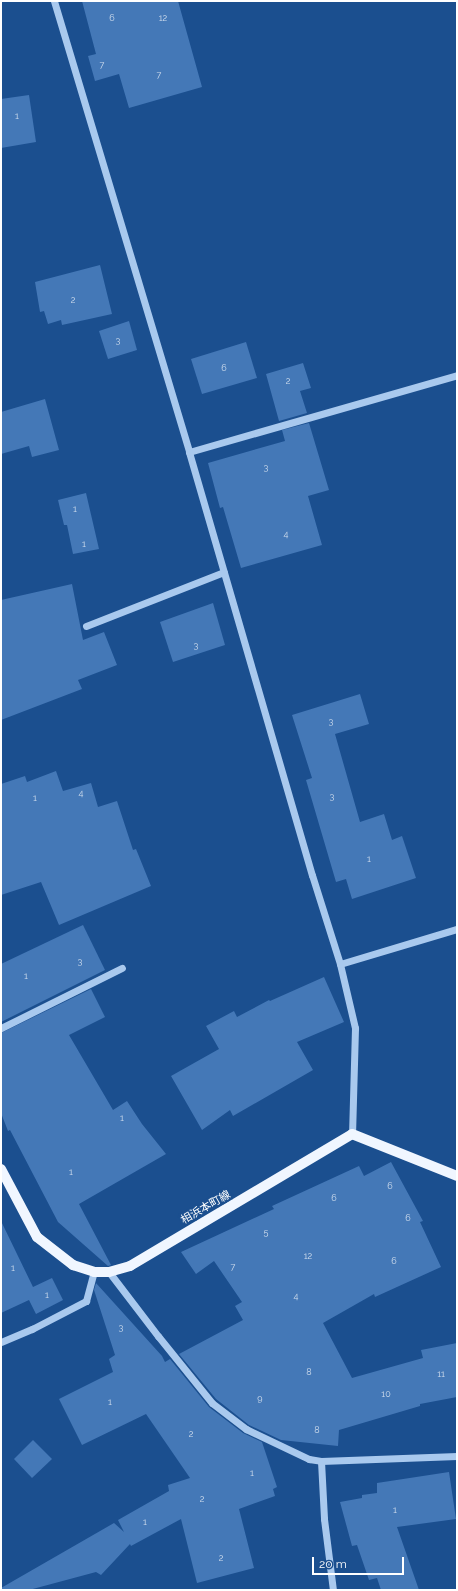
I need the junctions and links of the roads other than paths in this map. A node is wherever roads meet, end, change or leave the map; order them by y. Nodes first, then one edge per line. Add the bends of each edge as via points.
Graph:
1 (54, 1) edge
2 (457, 375) edge
3 (189, 452) junction
4 (224, 572) junction
5 (86, 626) dead end
6 (457, 929) edge
7 (340, 964) junction
8 (122, 968) dead end
9 (1, 1028) edge
10 (352, 1134) junction
11 (1, 1169) edge
12 (457, 1176) edge
13 (94, 1272) junction
14 (109, 1272) junction
15 (1, 1342) edge
16 (457, 1456) edge
17 (322, 1461) junction
18 (333, 1590) edge

1 - 3 street
2 - 3 street
3 - 4 street
4 - 5 street
4 - 7 street
6 - 7 street
7 - 10 street via 355,1028
8 - 9 street
10 - 12 main road
10 - 14 main road, 相浜本町線 via 130,1266
11 - 13 main road, 相浜本町線 via 37,1236 73,1264
13 - 14 main road, 相浜本町線
13 - 15 street via 86,1301
14 - 17 street via 212,1403 246,1429 296,1454
16 - 17 street
17 - 18 street via 324,1519

